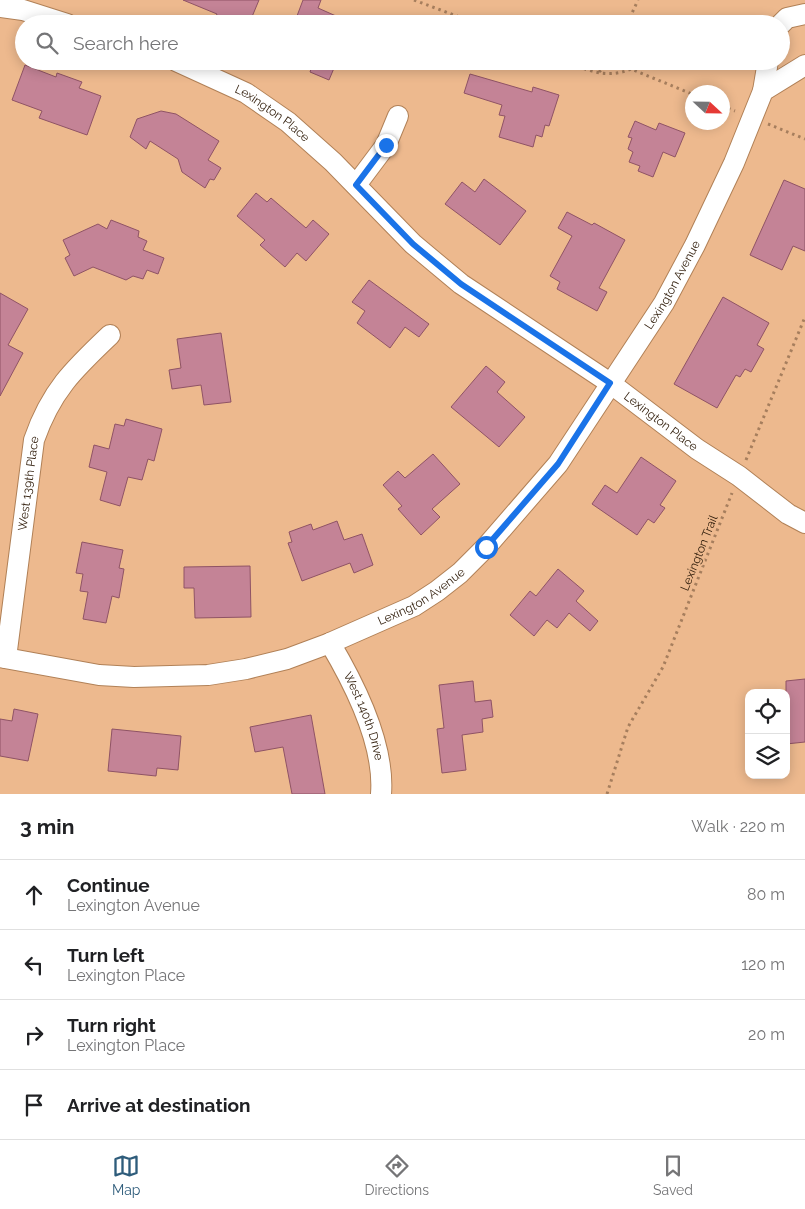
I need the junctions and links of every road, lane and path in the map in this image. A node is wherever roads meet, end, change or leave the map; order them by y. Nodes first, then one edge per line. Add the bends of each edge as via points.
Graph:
1 (414, 0) edge
2 (638, 0) edge
3 (0, 7) edge
4 (805, 14) edge
5 (39, 15) edge
6 (454, 15) edge
7 (631, 15) edge
8 (790, 17) edge
9 (805, 65) edge
10 (196, 70) edge
11 (586, 70) edge
12 (600, 70) edge
13 (628, 70) edge
14 (633, 70) edge
15 (766, 70) edge
16 (598, 72) junction
17 (685, 91) edge
18 (763, 91) junction
19 (398, 116) dead end
20 (356, 185) junction
21 (805, 317) edge
22 (110, 336) dead end
23 (610, 383) junction
24 (739, 476) junction
25 (805, 523) edge
26 (330, 643) junction
27 (3, 657) edge
28 (381, 794) edge
29 (607, 794) edge

1 - 6 path
2 - 7 path
3 - 5 street
4 - 8 street
9 - 18 street
10 - 20 street, Lexington Place via 246,93 288,122
11 - 16 path
12 - 16 path
13 - 16 path via 606,75
14 - 17 path
15 - 18 street, Lexington Avenue
18 - 23 street, Lexington Avenue via 734,163 695,245 664,304
19 - 20 street via 386,145
20 - 23 street, Lexington Place via 413,244 461,284
21 - 24 path, Lexington Trail
22 - 27 street, West 139th Place via 72,371 56,392 34,440
23 - 24 street, Lexington Place via 697,449
23 - 26 street, Lexington Avenue via 558,464 460,573 414,606
24 - 25 street, Lexington Place via 788,514
24 - 29 path, Lexington Trail via 662,667 628,727
26 - 27 street, Lexington Avenue via 288,659 208,675 99,675
26 - 28 street, West 140th Drive via 365,714 377,751

